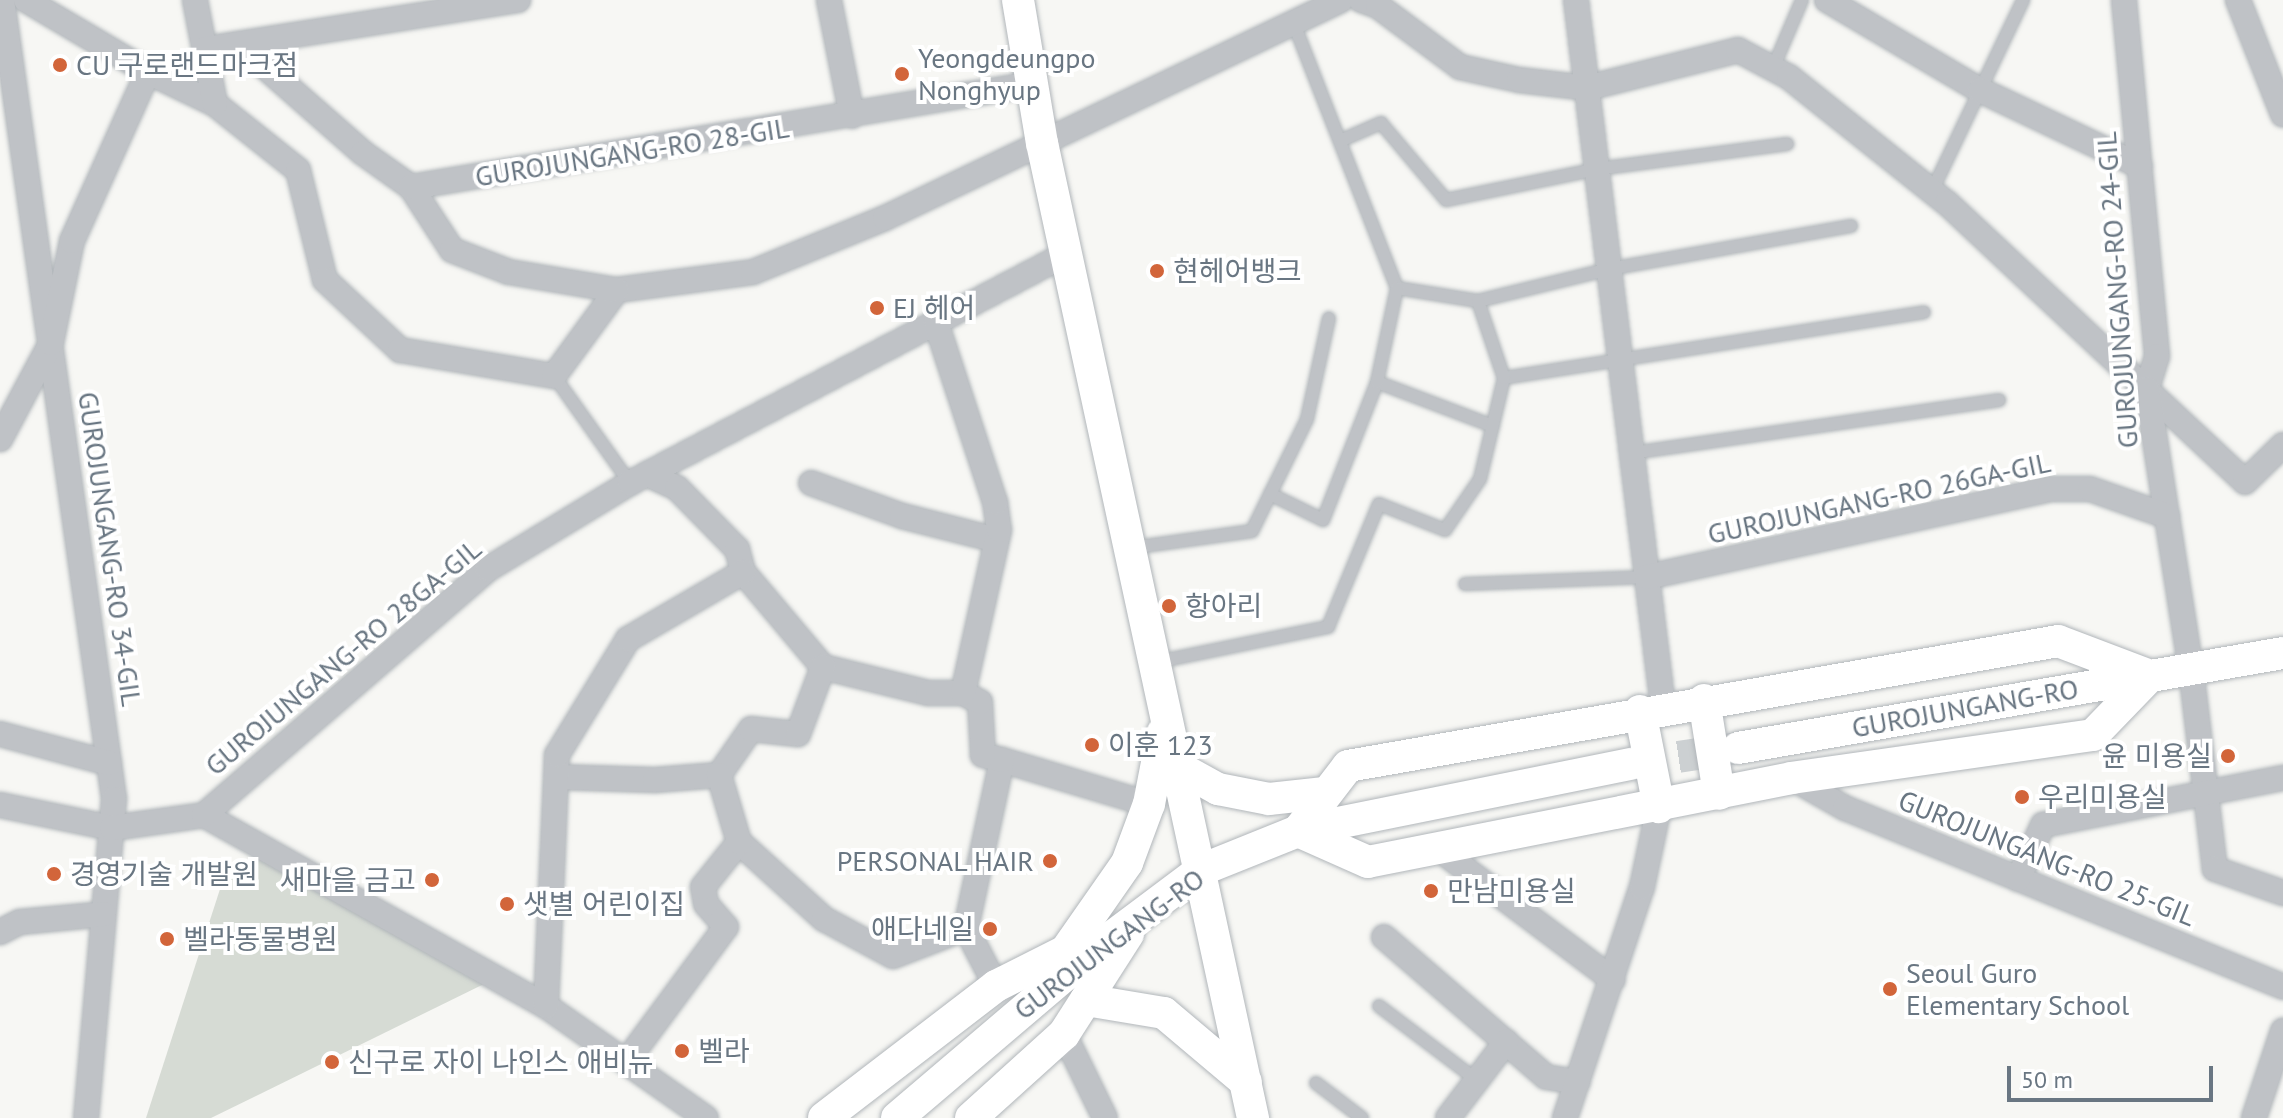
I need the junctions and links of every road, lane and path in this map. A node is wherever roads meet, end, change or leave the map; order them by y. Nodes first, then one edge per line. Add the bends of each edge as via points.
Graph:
1 (2, 0) edge
2 (26, 0) edge
3 (195, 0) edge
4 (518, 0) edge
5 (829, 0) edge
6 (1018, 0) edge
7 (1341, 0) edge
8 (1576, 0) edge
9 (1802, 0) edge
10 (1827, 0) edge
11 (2023, 0) edge
12 (2124, 0) edge
13 (2238, 0) edge
14 (1369, 1) edge
15 (1294, 24) junction
16 (252, 42) junction
17 (205, 49) junction
18 (1773, 68) junction
19 (148, 72) junction
20 (1032, 84) junction
21 (1587, 88) junction
22 (1980, 90) junction
23 (215, 104) junction
24 (2283, 114) edge
25 (852, 116) junction
26 (1342, 140) junction
27 (1042, 143) junction
28 (1787, 144) dead end
29 (2140, 166) junction
30 (1597, 169) junction
31 (411, 187) junction
32 (1932, 191) junction
33 (1851, 226) dead end
34 (1067, 254) junction
35 (1609, 269) junction
36 (1397, 288) junction
37 (617, 290) junction
38 (1478, 301) junction
39 (1924, 312) dead end
40 (1329, 318) dead end
41 (936, 323) junction
42 (51, 343) junction
43 (1621, 363) junction
44 (554, 376) junction
45 (1504, 378) junction
46 (1377, 382) junction
47 (2147, 389) junction
48 (1999, 400) dead end
49 (8, 406) edge
50 (1493, 426) junction
51 (0, 439) edge
52 (2283, 445) edge
53 (1632, 453) junction
54 (638, 479) junction
55 (811, 483) dead end
56 (1270, 494) junction
57 (2167, 516) junction
58 (996, 540) junction
59 (1130, 548) junction
60 (743, 572) junction
61 (1647, 577) junction
62 (1465, 584) dead end
63 (2283, 653) edge
64 (1156, 662) junction
65 (823, 667) junction
66 (2191, 669) junction
67 (2150, 676) junction
68 (963, 693) junction
69 (1704, 700) junction
70 (1652, 709) junction
71 (1165, 713) junction
72 (0, 734) edge
73 (1738, 748) tunnel mouth
74 (1002, 760) junction
75 (109, 763) junction
76 (1631, 764) tunnel mouth
77 (1178, 767) junction
78 (719, 775) junction
79 (556, 777) junction
80 (1792, 778) junction
81 (2283, 778) edge
82 (1323, 793) junction
83 (2206, 793) junction
84 (1719, 794) junction
85 (1149, 804) junction
86 (0, 805) edge
87 (1659, 807) junction
88 (204, 815) junction
89 (112, 828) junction
90 (1298, 831) junction
91 (739, 842) junction
92 (1440, 850) junction
93 (1201, 870) junction
94 (2018, 879) junction
95 (2283, 893) edge
96 (104, 914) junction
97 (1139, 916) junction
98 (966, 928) junction
99 (0, 932) edge
100 (1384, 937) dead end
101 (1067, 949) junction
102 (1613, 980) junction
103 (996, 986) junction
104 (2283, 987) edge
105 (1086, 1000) junction
106 (546, 1006) junction
107 (1379, 1006) dead end
108 (2283, 1031) edge
109 (1064, 1034) junction
110 (1506, 1042) junction
111 (626, 1062) junction
112 (1477, 1080) junction
113 (1246, 1082) junction
114 (1578, 1082) junction
115 (1316, 1083) dead end
116 (86, 1118) edge
117 (706, 1118) edge
118 (824, 1118) edge
119 (897, 1118) edge
120 (971, 1118) edge
121 (1105, 1118) edge
122 (1253, 1118) edge
123 (1362, 1118) edge
124 (1448, 1118) edge
125 (1565, 1118) edge
126 (2254, 1118) edge

1 - 42 street, GUROJUNGANG-RO 34-GIL
2 - 19 street
3 - 17 street
4 - 16 street
5 - 25 street
6 - 20 street
7 - 15 street
8 - 21 street
9 - 18 lane
10 - 22 street
11 - 22 lane
12 - 29 street, GUROJUNGANG-RO 24-GIL
13 - 24 street
14 - 21 street via 1460,67
15 - 26 lane
15 - 27 street
16 - 17 street
16 - 31 street via 264,66 363,153
17 - 23 street
18 - 21 street via 1738,50
18 - 32 street
19 - 23 street
19 - 42 street, GUROJUNGANG-RO 34-GIL via 72,241
20 - 25 street, GUROJUNGANG-RO 28-GIL
20 - 27 street
21 - 30 street
22 - 29 street
22 - 32 lane
23 - 44 street via 298,170 325,280 400,350
25 - 31 street, GUROJUNGANG-RO 28-GIL
26 - 30 lane via 1381,123 1446,200
26 - 36 lane
27 - 34 street
27 - 37 street via 885,218 753,272
28 - 30 lane
29 - 47 street, GUROJUNGANG-RO 24-GIL via 2157,356
30 - 35 street
31 - 37 street via 452,250 509,272
32 - 47 street
33 - 35 lane
34 - 41 street, GUROJUNGANG-RO 28GA-GIL
34 - 59 street
35 - 38 lane
35 - 43 street
36 - 38 lane
36 - 46 lane
37 - 44 street
38 - 45 lane
39 - 43 lane
40 - 56 lane via 1307,419
41 - 54 street, GUROJUNGANG-RO 28GA-GIL
41 - 58 street via 995,502
42 - 49 street, GUROJUNGANG-RO 34-GIL
42 - 75 street, GUROJUNGANG-RO 34-GIL
43 - 45 lane
43 - 53 street
44 - 54 lane
45 - 50 lane
46 - 50 lane
46 - 56 lane via 1323,520
47 - 52 street via 2245,482
47 - 57 street, GUROJUNGANG-RO 24-GIL
48 - 53 lane
49 - 51 street, GUROJUNGANG-RO 34-GIL
50 - 64 lane via 1480,479 1445,530 1379,504 1328,627
53 - 61 street
54 - 60 street via 677,488 737,549
54 - 88 street, GUROJUNGANG-RO 28GA-GIL via 488,569
55 - 58 street via 902,516
56 - 59 lane via 1252,531
57 - 61 street, GUROJUNGANG-RO 26GA-GIL via 2090,489 2050,489
57 - 66 street, GUROJUNGANG-RO 24-GIL
58 - 68 street
59 - 64 street
60 - 65 street
60 - 79 street via 628,639 557,755
61 - 62 lane, GUROJUNGANG-RO 26GA-GIL
61 - 70 street
63 - 66 street, GUROJUNGANG-RO
64 - 71 street
65 - 68 street via 928,693
65 - 78 street via 798,734 751,729
66 - 67 street, GUROJUNGANG-RO
66 - 83 street
67 - 69 street via 2058,641
67 - 73 street, GUROJUNGANG-RO
67 - 80 street via 2093,735
68 - 74 street via 980,702 983,755
69 - 70 street
69 - 84 street
70 - 82 street via 1348,766
70 - 87 street
71 - 77 street
71 - 85 street
72 - 75 street
74 - 85 street
74 - 98 street
75 - 89 street, GUROJUNGANG-RO 34-GIL
76 - 90 street, GUROJUNGANG-RO
77 - 82 street via 1218,789 1269,799
77 - 93 street
78 - 79 street via 655,780
78 - 91 street
79 - 106 street
80 - 84 street
80 - 94 street, GUROJUNGANG-RO 25-GIL via 1845,808
81 - 83 street
82 - 90 street
83 - 94 street via 2043,825
83 - 95 street via 2215,869
84 - 87 street
85 - 101 street via 1127,863
86 - 89 street
87 - 92 street
87 - 102 street
88 - 89 street
88 - 106 street
89 - 96 street, GUROJUNGANG-RO 34-GIL
90 - 92 street via 1368,862
90 - 93 street, GUROJUNGANG-RO
91 - 98 street via 824,919 893,956
91 - 111 street via 703,887 706,904 726,927
92 - 102 street
93 - 97 street, GUROJUNGANG-RO
93 - 113 street
94 - 104 street, GUROJUNGANG-RO 25-GIL
96 - 99 street via 20,922
96 - 116 street, GUROJUNGANG-RO 34-GIL
97 - 101 street
97 - 105 street
97 - 119 street, GUROJUNGANG-RO
98 - 103 street
100 - 110 street
101 - 103 street
102 - 114 street
103 - 118 street
105 - 109 street
105 - 113 street via 1164,1013
106 - 111 street
107 - 112 lane
108 - 126 street
109 - 120 street
109 - 121 street
110 - 112 street
110 - 114 street via 1546,1077
111 - 117 street
112 - 124 street
113 - 122 street
114 - 125 street
115 - 123 lane

